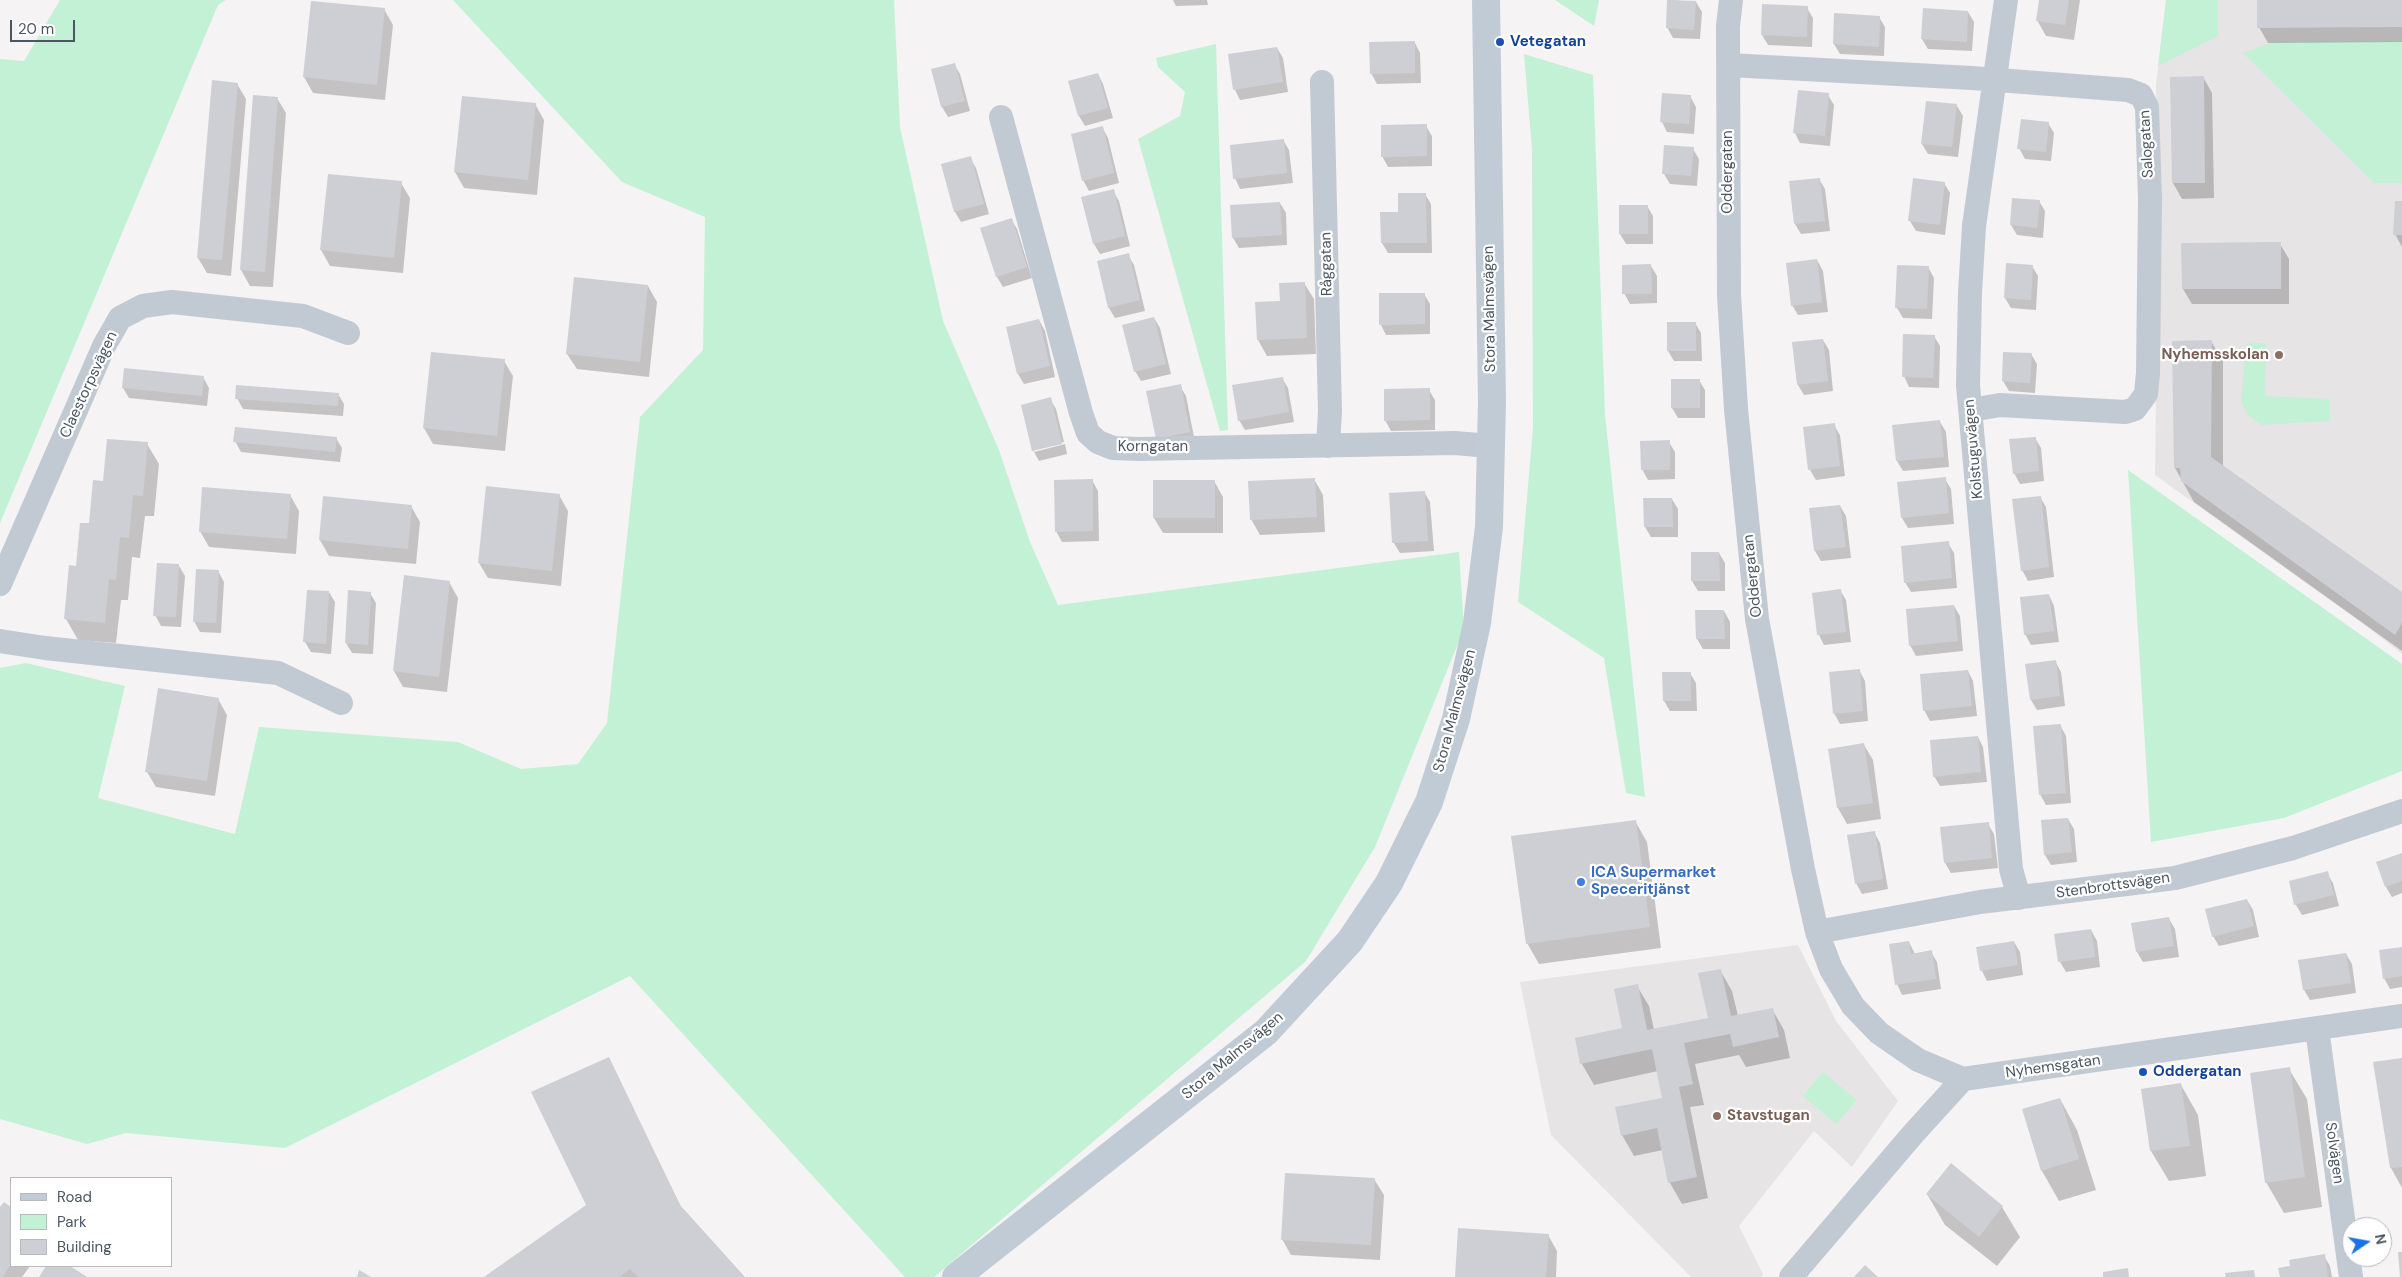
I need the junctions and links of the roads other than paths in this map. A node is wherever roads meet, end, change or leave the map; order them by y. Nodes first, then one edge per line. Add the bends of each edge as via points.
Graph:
1 (1486, 0) edge
2 (1732, 0) edge
3 (2006, 0) edge
4 (1729, 65) junction
5 (1994, 81) junction
6 (1322, 82) dead end
7 (1001, 117) dead end
8 (348, 333) dead end
9 (1971, 410) junction
10 (1328, 446) junction
11 (1490, 446) junction
12 (0, 584) edge
13 (0, 641) edge
14 (341, 703) dead end
15 (2402, 811) edge
16 (2018, 898) junction
17 (1817, 932) junction
18 (2402, 1016) edge
19 (2318, 1029) junction
20 (1963, 1079) junction
21 (956, 1277) edge
22 (1791, 1277) edge
23 (2351, 1277) edge

1 - 11 street, Stora Malmsvägen
2 - 4 street, Oddergatan via 1728,26
3 - 5 street, Kolstuguvägen
4 - 5 street, Salogatan
4 - 17 street, Oddergatan via 1729,295 1748,536 1772,709
5 - 9 street, Kolstuguvägen via 1974,226 1968,386
5 - 9 street, Salogatan via 2128,90 2141,95 2147,107 2148,121 2148,373 2146,394 2136,409 2125,412 2000,405
6 - 10 street, Råggatan via 1330,411
7 - 10 street, Korngatan via 1088,433 1098,442 1113,448
8 - 12 street, Claestorpsvägen via 303,316 172,302 142,306 120,318 104,346
9 - 16 street, Kolstuguvägen via 2011,869
10 - 11 street, Korngatan via 1455,443
11 - 21 street, Stora Malmsvägen via 1489,527 1483,583 1456,719 1429,802 1375,906 1350,941 1266,1032
13 - 14 street via 278,673
15 - 16 street, Stenbrottsvägen via 2229,866 2175,878
16 - 17 street, Stenbrottsvägen
17 - 20 street, Oddergatan via 1831,968 1853,1006 1878,1033 1918,1060
18 - 19 street, Nyhemsgatan
19 - 20 street, Nyhemsgatan
19 - 23 street, Solvägen
20 - 22 street

